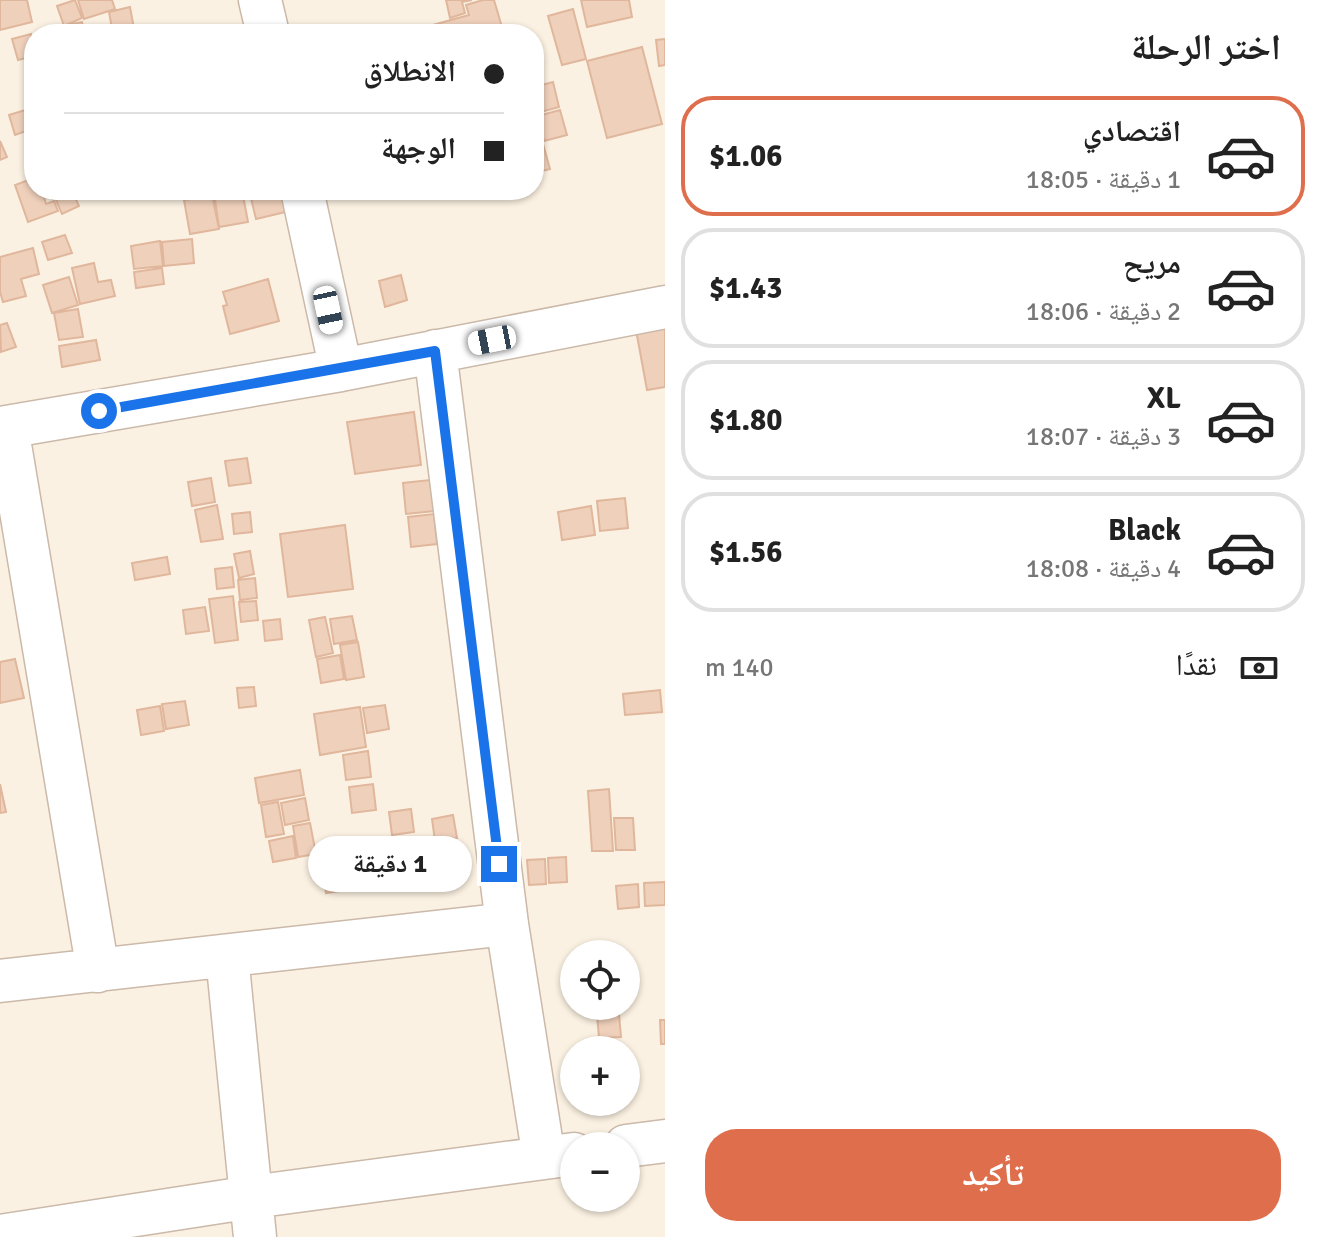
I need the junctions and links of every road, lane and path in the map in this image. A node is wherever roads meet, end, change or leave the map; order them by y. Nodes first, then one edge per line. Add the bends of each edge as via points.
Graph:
1 (260, 0) edge
2 (266, 24) edge
3 (304, 200) edge
4 (665, 307) edge
5 (435, 351) junction
6 (341, 370) junction
7 (4, 428) edge
8 (507, 924) junction
9 (227, 956) junction
10 (98, 971) junction
11 (0, 981) edge
12 (665, 1141) edge
13 (640, 1144) edge
14 (559, 1156) edge
15 (254, 1217) edge
16 (0, 1236) edge

1 - 2 street
3 - 6 street
4 - 5 street
5 - 6 street
5 - 8 street
6 - 7 street
7 - 10 street
8 - 9 street
8 - 14 street
9 - 10 street
9 - 15 street
10 - 11 street
12 - 13 street
14 - 15 street
15 - 16 street

